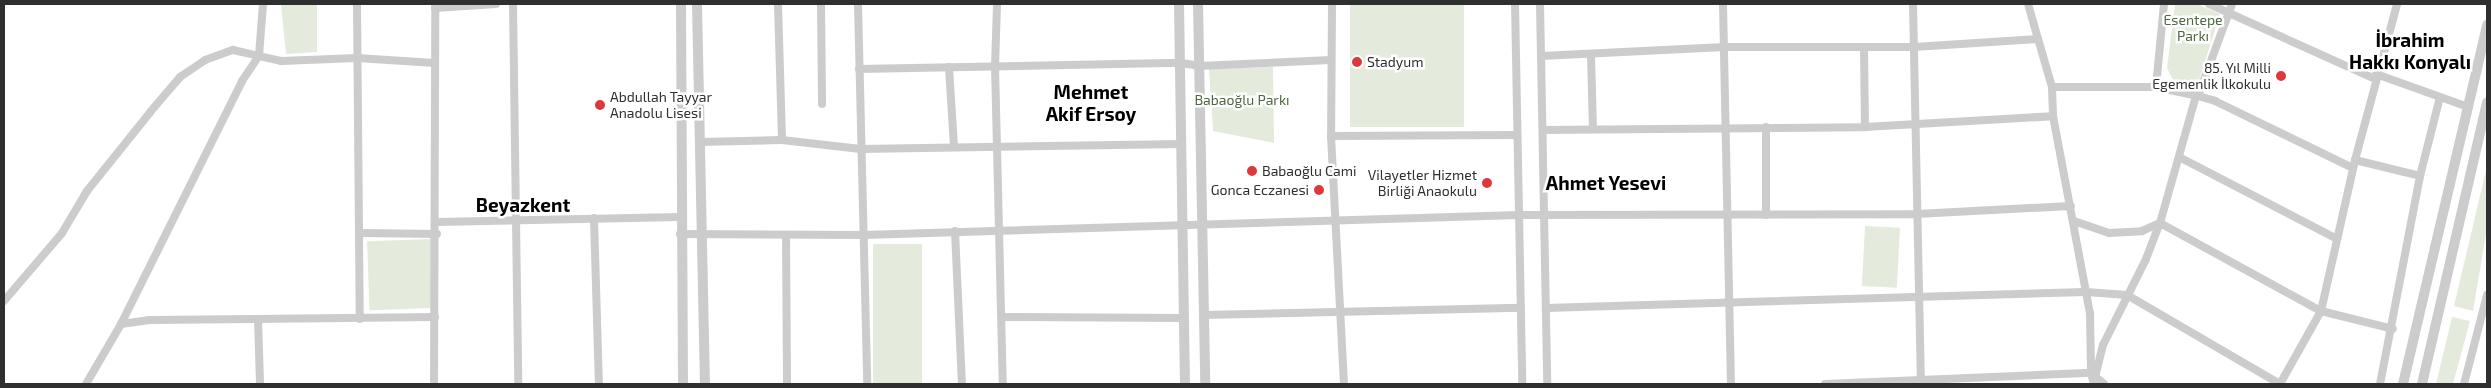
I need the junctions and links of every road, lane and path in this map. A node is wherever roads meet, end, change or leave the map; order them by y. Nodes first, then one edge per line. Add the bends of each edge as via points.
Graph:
1 (263, 4) edge
2 (357, 4) edge
3 (496, 4) edge
4 (513, 4) edge
5 (681, 4) edge
6 (697, 4) edge
7 (778, 4) edge
8 (821, 4) edge
9 (858, 4) edge
10 (997, 4) edge
11 (1179, 4) edge
12 (1198, 4) edge
13 (1332, 4) edge
14 (1515, 4) edge
15 (1540, 4) edge
16 (1724, 4) edge
17 (1913, 4) edge
18 (2028, 4) edge
19 (2164, 4) edge
20 (2209, 4) edge
21 (2232, 4) edge
22 (2397, 4) edge
23 (435, 6) edge
24 (2229, 13) junction
25 (2487, 25) edge
26 (2038, 39) junction
27 (1864, 47) junction
28 (1725, 48) junction
29 (1914, 48) junction
30 (1591, 54) junction
31 (259, 56) junction
32 (1541, 56) junction
33 (357, 58) junction
34 (1331, 60) junction
35 (435, 63) junction
36 (1181, 63) junction
37 (995, 66) junction
38 (1199, 66) junction
39 (949, 67) junction
40 (859, 69) junction
41 (2376, 77) junction
42 (2052, 86) junction
43 (2156, 88) junction
44 (2197, 96) junction
45 (2440, 97) junction
46 (2487, 102) edge
47 (822, 104) dead end
48 (2468, 107) junction
49 (2486, 113) edge
50 (2053, 116) junction
51 (1915, 123) junction
52 (1727, 127) junction
53 (1766, 127) junction
54 (1865, 127) junction
55 (1543, 130) junction
56 (1594, 130) junction
57 (1517, 135) junction
58 (1331, 136) junction
59 (782, 140) junction
60 (700, 142) junction
61 (1182, 144) junction
62 (998, 146) junction
63 (954, 147) junction
64 (860, 149) junction
65 (2181, 158) junction
66 (2354, 164) junction
67 (2420, 176) junction
68 (2071, 206) junction
69 (1917, 214) junction
70 (1519, 215) junction
71 (1766, 215) junction
72 (1729, 216) junction
73 (1544, 217) junction
74 (594, 218) junction
75 (680, 218) junction
76 (516, 219) junction
77 (1335, 219) junction
78 (437, 222) junction
79 (2074, 222) junction
80 (2160, 223) junction
81 (1201, 224) junction
82 (1183, 226) junction
83 (1001, 229) junction
84 (955, 231) junction
85 (701, 233) junction
86 (360, 234) junction
87 (437, 234) junction
88 (680, 234) junction
89 (864, 235) junction
90 (786, 236) junction
91 (2337, 239) junction
92 (2086, 292) junction
93 (2127, 295) junction
94 (2487, 295) edge
95 (1917, 298) junction
96 (4, 301) edge
97 (1730, 301) junction
98 (1521, 308) junction
99 (1546, 308) junction
100 (2321, 311) junction
101 (1340, 313) junction
102 (1203, 315) junction
103 (2486, 316) edge
104 (435, 317) junction
105 (1002, 317) junction
106 (1184, 318) junction
107 (360, 319) junction
108 (258, 320) junction
109 (120, 324) junction
110 (2393, 329) junction
111 (2094, 378) edge
112 (1921, 383) edge
113 (86, 384) edge
114 (260, 384) edge
115 (434, 384) edge
116 (518, 384) edge
117 (599, 384) edge
118 (682, 384) edge
119 (705, 384) edge
120 (786, 384) edge
121 (867, 384) edge
122 (962, 384) edge
123 (1003, 384) edge
124 (1185, 384) edge
125 (1205, 384) edge
126 (1344, 384) edge
127 (1522, 384) edge
128 (1547, 384) edge
129 (1730, 384) edge
130 (1825, 384) edge
131 (2104, 384) edge
132 (2280, 384) edge
133 (2380, 384) edge
134 (2403, 384) edge
135 (2422, 384) edge
136 (2464, 384) edge

1 - 31 street
2 - 33 street
3 - 23 street
4 - 76 street
5 - 75 street
6 - 60 street
7 - 59 street
8 - 47 street
9 - 40 street
10 - 37 street
11 - 36 street
12 - 38 street
13 - 34 street
14 - 57 street
15 - 32 street
16 - 28 street
17 - 29 street
18 - 26 street
19 - 43 street
20 - 24 street
21 - 24 street
22 - 41 street
23 - 35 street
24 - 41 street
24 - 44 street
25 - 48 street
26 - 29 street
26 - 42 street
27 - 28 street
27 - 29 street
27 - 54 street
28 - 30 street
28 - 52 street
29 - 51 street
30 - 32 street
30 - 56 street
31 - 33 street via 281,61
31 - 96 street via 233,50 221,52 180,77 87,191 62,233
31 - 109 street via 242,81
32 - 55 street
33 - 35 street
33 - 86 street
34 - 38 street
34 - 58 street
35 - 78 street
36 - 37 street
36 - 38 street
36 - 61 street
37 - 39 street
37 - 62 street
38 - 81 street
39 - 40 street
39 - 63 street
40 - 64 street
41 - 45 street
41 - 66 street
42 - 43 street
42 - 50 street
43 - 44 street
44 - 65 street
44 - 66 street via 2215,101
45 - 48 street
45 - 67 street
46 - 49 street
48 - 134 street
49 - 135 street
50 - 51 street
50 - 68 street
51 - 54 street
51 - 69 street
52 - 53 street
52 - 56 street
52 - 72 street
53 - 54 street
53 - 71 street
55 - 56 street
55 - 73 street
57 - 58 street
57 - 70 street
58 - 77 street
59 - 60 street
59 - 64 street
60 - 85 street
61 - 62 street
61 - 82 street
62 - 63 street
62 - 83 street
63 - 64 street
64 - 89 street
65 - 80 street
65 - 91 street
66 - 67 street
66 - 91 street
67 - 110 street
68 - 69 street
68 - 79 street
69 - 71 street
69 - 95 street
70 - 73 street
70 - 77 street
70 - 98 street
71 - 72 street
72 - 73 street
72 - 97 street
73 - 99 street
74 - 75 street
74 - 76 street
74 - 117 street
75 - 88 street
76 - 78 street
76 - 116 street
77 - 81 street
77 - 101 street
78 - 87 street
79 - 80 street via 2109,233 2142,231
79 - 92 street
80 - 93 street
80 - 100 street
81 - 82 street
81 - 102 street
82 - 83 street
82 - 106 street
83 - 84 street
83 - 105 street
84 - 89 street
84 - 122 street
85 - 88 street
85 - 90 street
85 - 119 street
86 - 87 street
86 - 107 street
87 - 104 street
88 - 118 street
89 - 90 street
89 - 121 street
90 - 120 street
91 - 100 street
92 - 93 street
92 - 95 street
92 - 111 street
93 - 111 street via 2103,345
93 - 132 street
94 - 103 street
95 - 97 street
95 - 112 street
97 - 99 street
97 - 129 street
98 - 101 street
98 - 127 street
99 - 128 street
100 - 110 street
100 - 132 street
101 - 102 street
101 - 126 street
102 - 125 street
103 - 136 street
104 - 107 street
104 - 115 street
105 - 106 street
105 - 123 street
106 - 124 street
107 - 108 street
108 - 109 street via 150,320
108 - 114 street
109 - 113 street
110 - 133 street
111 - 112 street
111 - 131 street
112 - 130 street

